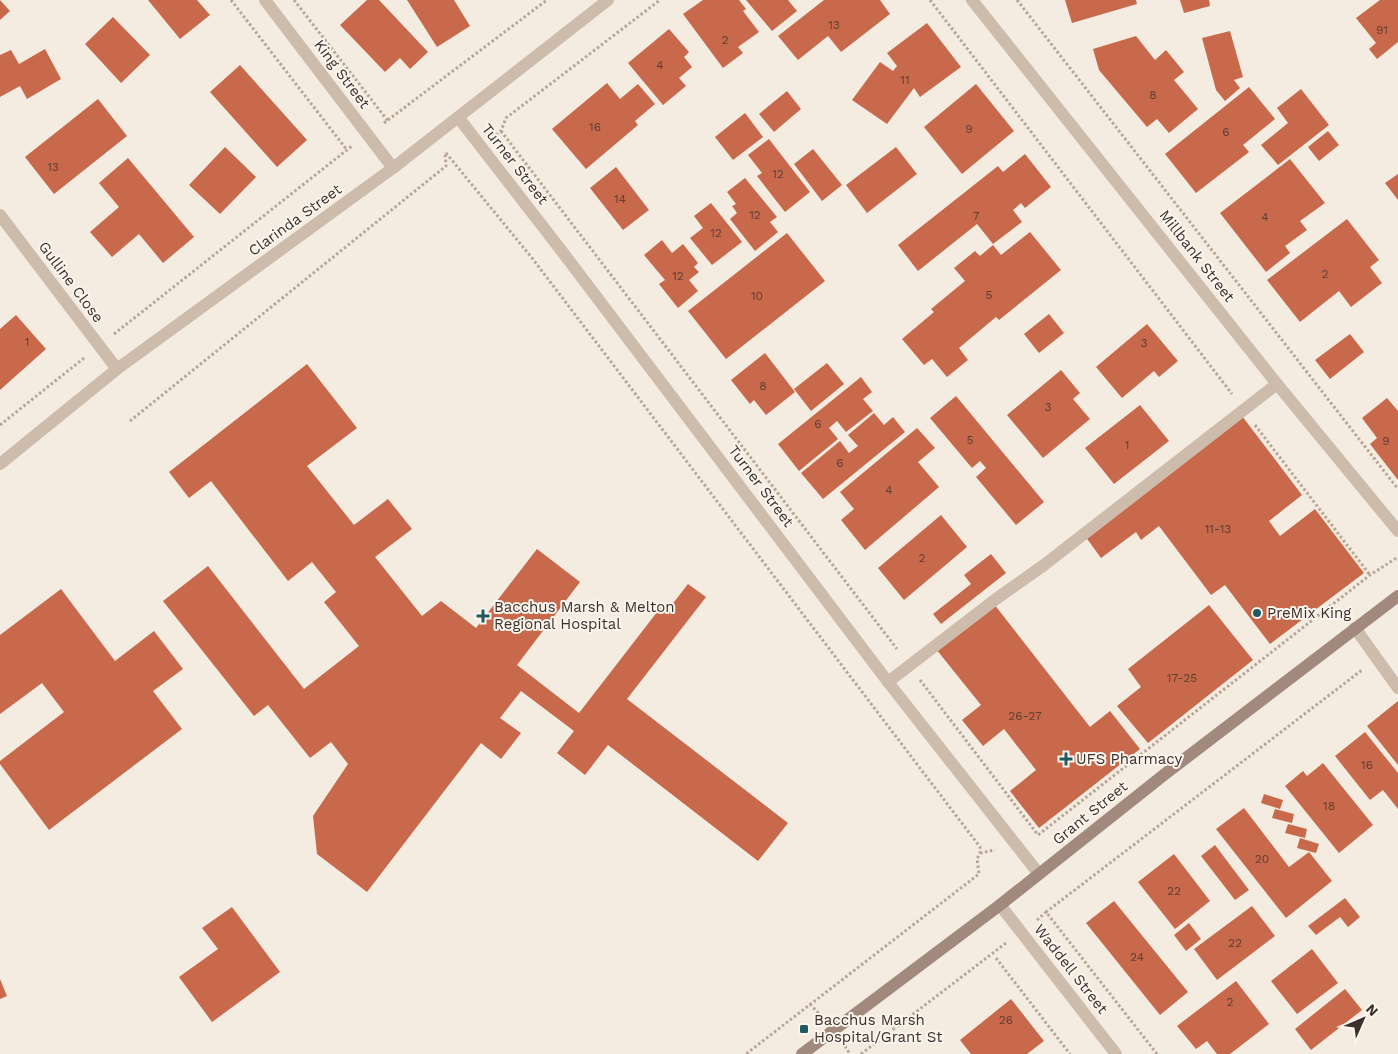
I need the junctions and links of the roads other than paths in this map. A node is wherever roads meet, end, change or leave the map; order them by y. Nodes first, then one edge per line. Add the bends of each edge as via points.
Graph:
1 (266, 0) edge
2 (608, 0) edge
3 (972, 0) edge
4 (458, 117) junction
5 (393, 168) junction
6 (0, 215) edge
7 (117, 369) junction
8 (1277, 384) junction
9 (0, 464) edge
10 (1398, 532) edge
11 (1398, 596) edge
12 (1356, 628) junction
13 (888, 682) junction
14 (1398, 688) edge
15 (1040, 874) junction
16 (1000, 905) junction
17 (802, 1054) edge
18 (1116, 1054) edge

1 - 5 street, King Street
2 - 4 street, Clarinda Street
3 - 8 street, Millbank Street
4 - 5 street, Clarinda Street
4 - 13 street, Turner Street
5 - 7 street, Clarinda Street
6 - 7 street, Gulline Close
7 - 9 street, Clarinda Street
8 - 10 street, Millbank Street
8 - 13 street
11 - 12 main road, Grant Street
12 - 14 street
12 - 15 main road, Grant Street
13 - 15 street, Turner Street
15 - 16 main road, Grant Street
16 - 17 main road, Grant Street
16 - 18 street, Waddell Street

